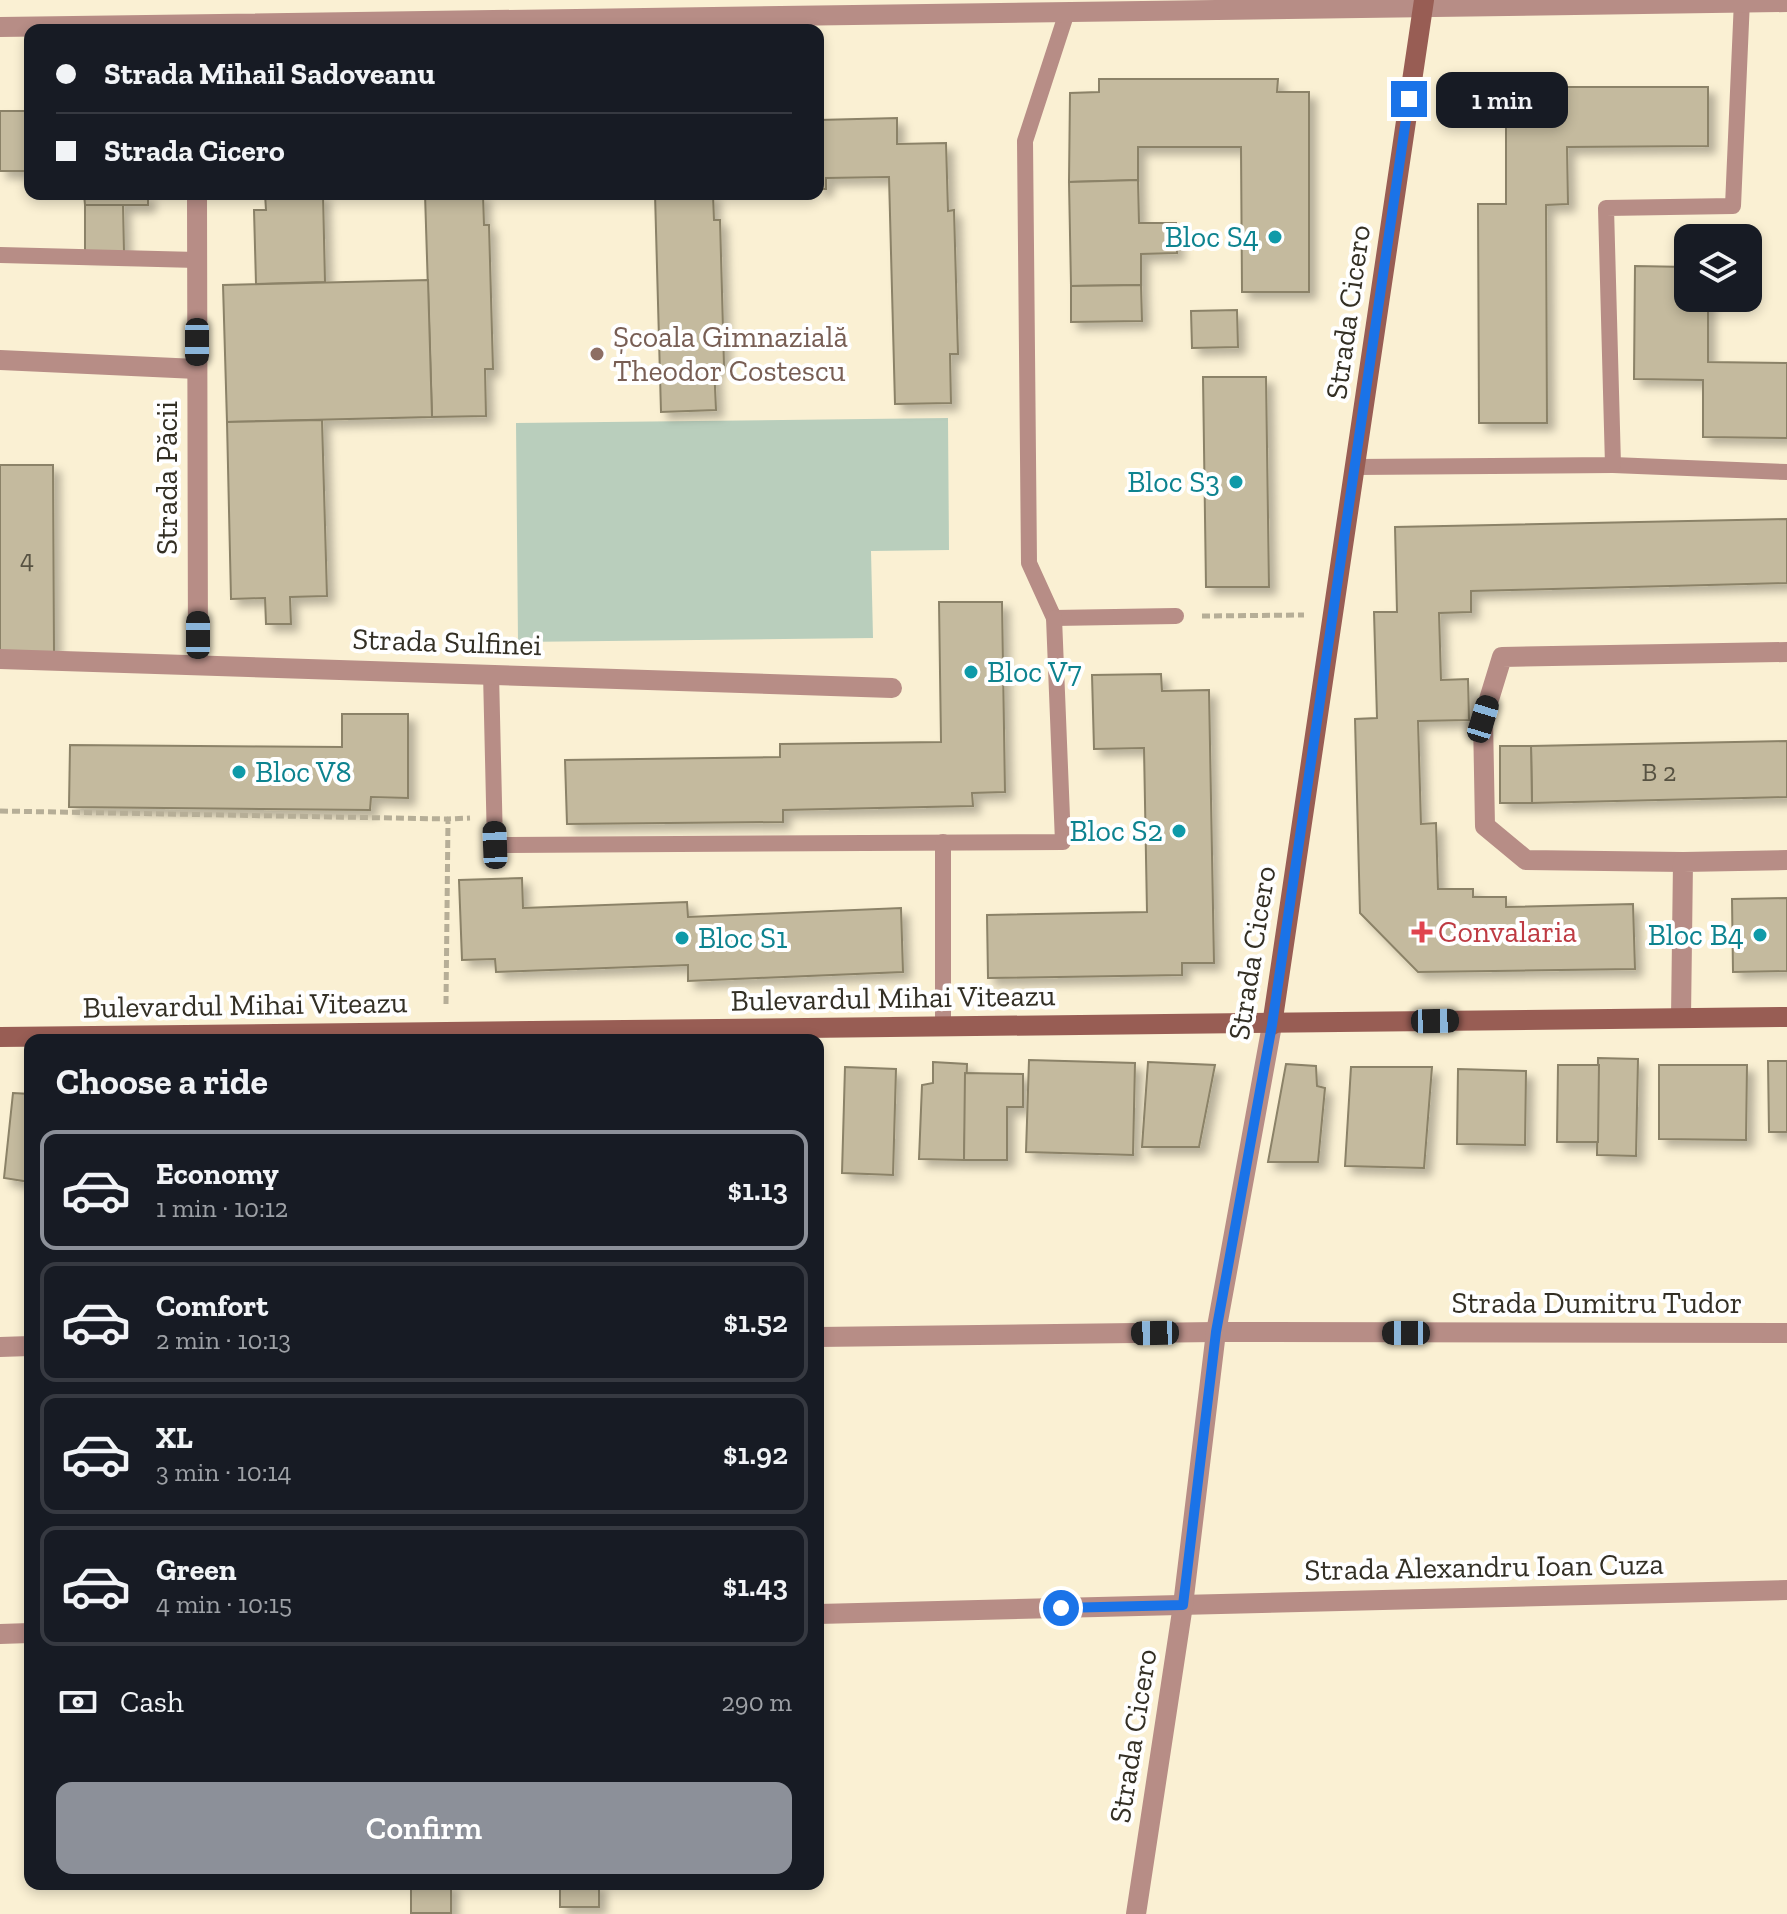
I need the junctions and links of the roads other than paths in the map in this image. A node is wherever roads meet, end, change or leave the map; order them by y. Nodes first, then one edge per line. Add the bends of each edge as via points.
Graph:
1 (1742, 2) edge
2 (1787, 2) edge
3 (1424, 4) edge
4 (1067, 12) junction
5 (414, 24) edge
6 (0, 27) edge
7 (24, 27) edge
8 (197, 200) edge
9 (0, 255) edge
10 (197, 260) junction
11 (0, 360) edge
12 (197, 369) junction
13 (1613, 465) junction
14 (1355, 467) junction
15 (1787, 472) edge
16 (1176, 616) road end
17 (1054, 618) junction
18 (1787, 652) edge
19 (0, 659) edge
20 (198, 665) junction
21 (491, 673) junction
22 (892, 688) dead end
23 (943, 842) junction
24 (1787, 860) edge
25 (1683, 862) junction
26 (1681, 1017) junction
27 (1787, 1017) edge
28 (1272, 1025) junction
29 (943, 1028) junction
30 (334, 1034) edge
31 (0, 1037) edge
32 (24, 1037) edge
33 (1216, 1332) junction
34 (1787, 1333) edge
35 (824, 1337) edge
36 (24, 1346) edge
37 (0, 1347) edge
38 (1787, 1590) edge
39 (1183, 1605) junction
40 (824, 1614) edge
41 (24, 1633) edge
42 (0, 1634) edge
43 (1136, 1914) edge

1 - 2 street
1 - 3 street
1 - 13 lane via 1733,206 1606,208
3 - 4 street
3 - 14 main road, Strada Cicero
4 - 5 street
4 - 17 lane via 1025,141 1029,563
6 - 7 street
8 - 10 street, Strada Păcii
9 - 10 lane
10 - 12 street, Strada Păcii
11 - 12 street
12 - 20 street, Strada Păcii
13 - 14 lane
13 - 15 lane
14 - 28 main road, Strada Cicero
16 - 17 lane
17 - 23 lane via 1063,842
18 - 25 street via 1502,657 1483,719 1485,826 1526,860
19 - 20 street, Strada Sulfinei
20 - 21 street, Strada Sulfinei
21 - 22 street, Strada Sulfinei
21 - 23 lane via 495,845
23 - 29 lane
24 - 25 street
25 - 26 street
26 - 27 main road, Bulevardul Mihai Viteazu
26 - 28 main road, Bulevardul Mihai Viteazu
28 - 29 main road, Bulevardul Mihai Viteazu
28 - 33 street, Strada Cicero
29 - 30 main road, Bulevardul Mihai Viteazu
31 - 32 main road, Bulevardul Mihai Viteazu
33 - 34 street, Strada Dumitru Tudor
33 - 35 street, Strada Dumitru Tudor
33 - 39 street, Strada Cicero
36 - 37 street
38 - 39 street, Strada Alexandru Ioan Cuza
39 - 40 street, Strada Alexandru Ioan Cuza
39 - 43 street, Strada Cicero
41 - 42 street

